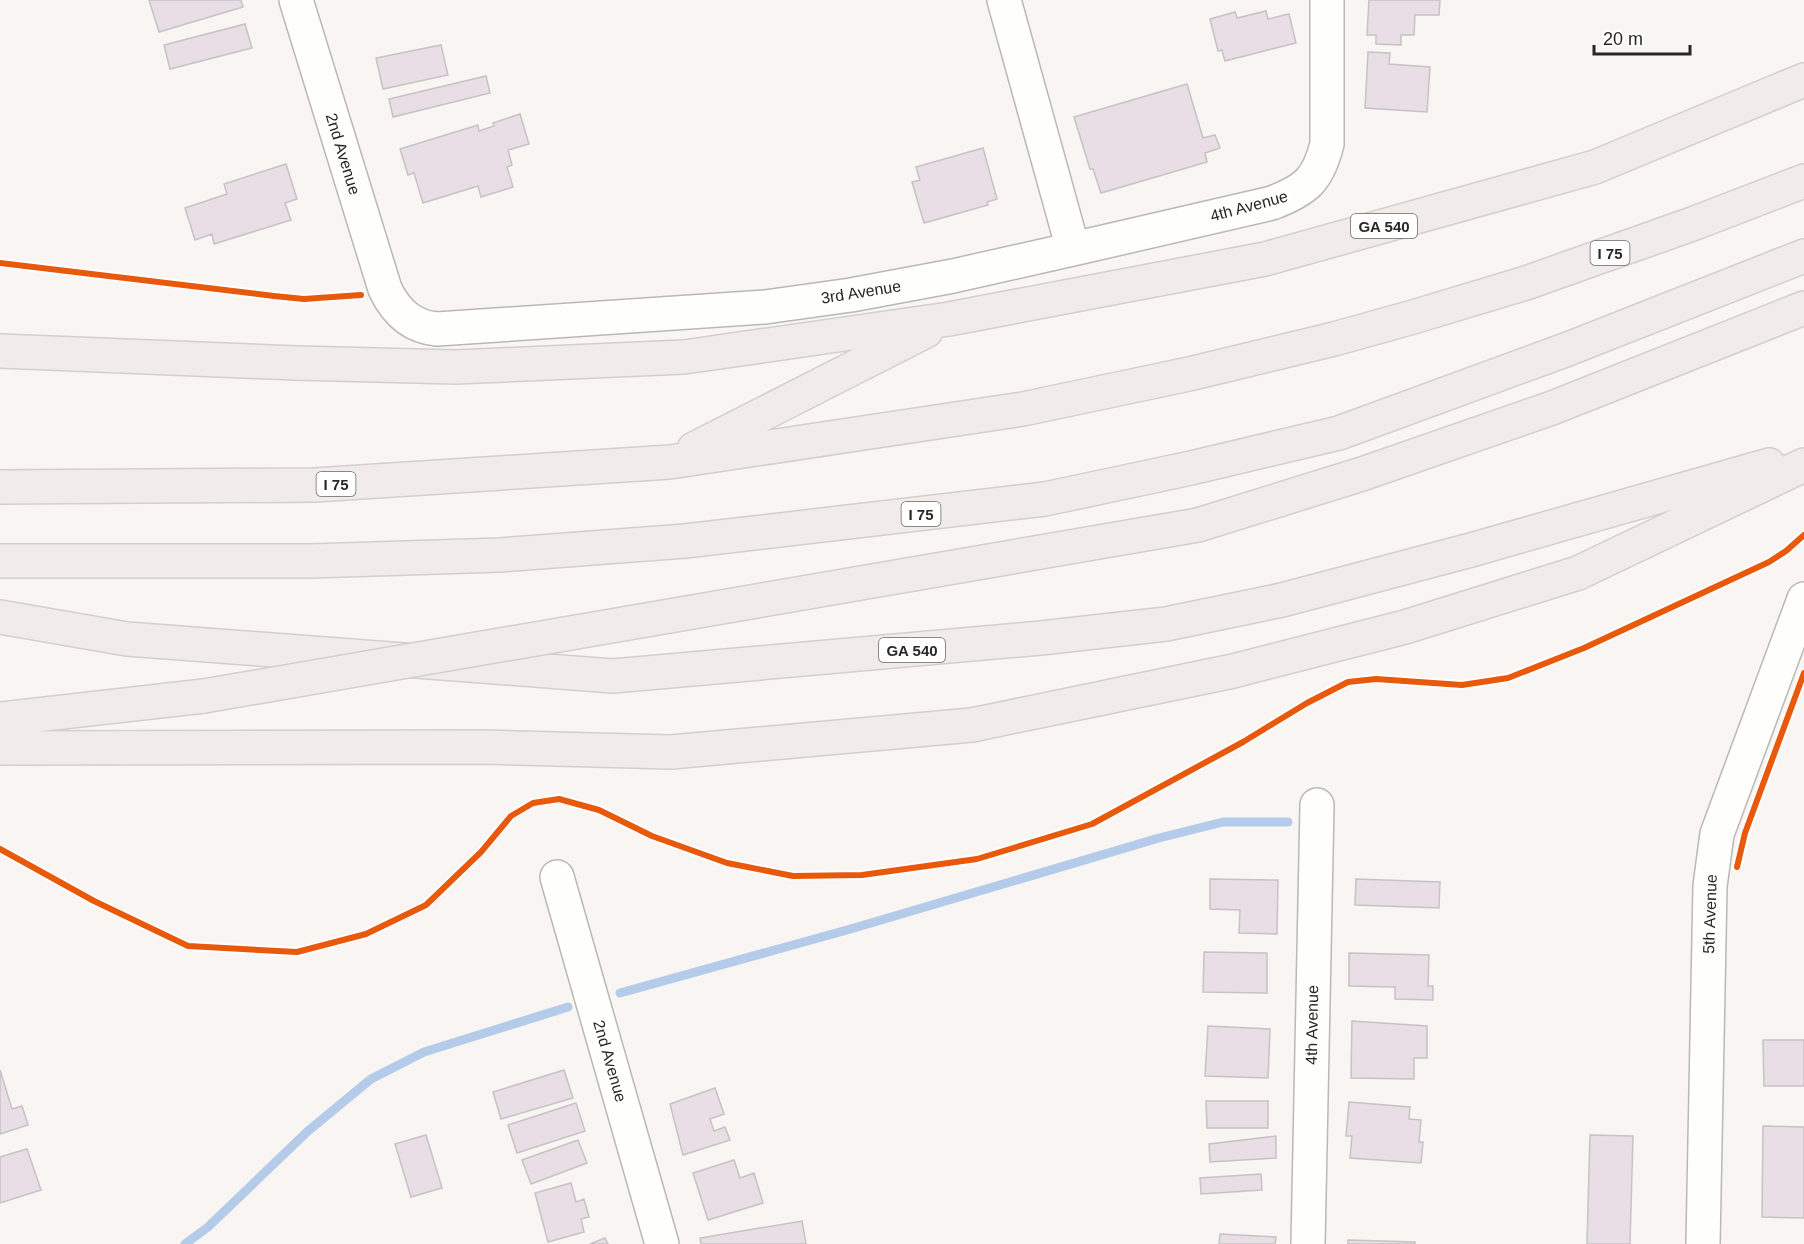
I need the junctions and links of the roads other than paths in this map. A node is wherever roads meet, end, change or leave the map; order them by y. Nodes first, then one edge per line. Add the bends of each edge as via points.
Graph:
1 (296, 0) edge
2 (1004, 0) edge
3 (1327, 0) edge
4 (1804, 80) edge
5 (1804, 181) edge
6 (1073, 249) junction
7 (1804, 256) edge
8 (395, 307) joint
9 (1804, 308) edge
10 (949, 319) junction
11 (0, 351) edge
12 (1804, 455) edge
13 (670, 462) junction
14 (1804, 465) edge
15 (0, 487) edge
16 (0, 561) edge
17 (1804, 599) edge
18 (0, 617) edge
19 (0, 719) edge
20 (0, 748) edge
21 (1317, 806) dead end
22 (557, 877) dead end
23 (662, 1244) edge
24 (1308, 1244) edge
25 (1703, 1244) edge

1 - 8 street, 2nd Avenue via 382,281
2 - 6 street
3 - 6 street, 4th Avenue via 1327,144 1322,164 1309,184 1272,203
4 - 10 highway, GA 540 via 1595,167 1265,259
5 - 13 highway, I 75 via 1526,283 1334,339 1189,375 1023,409
6 - 8 street, 3rd Avenue via 930,281 765,307 437,329 415,324
7 - 16 highway, I 75 via 1339,433 1046,499 685,541 500,555 311,561
9 - 19 highway, bridge via 1551,408 1362,474 1198,525 470,647 204,696
10 - 11 highway via 684,357 456,367
10 - 13 highway, GA 540
12 - 18 highway, GA 540 via 1282,600 1166,624 1017,640 613,676 127,639
13 - 15 highway, I 75 via 315,485
14 - 20 highway via 1578,573 1405,627 1233,671 972,725 671,752 484,747
17 - 25 street, 5th Avenue via 1717,834 1713,857
21 - 24 street, 4th Avenue
22 - 23 street, 2nd Avenue

